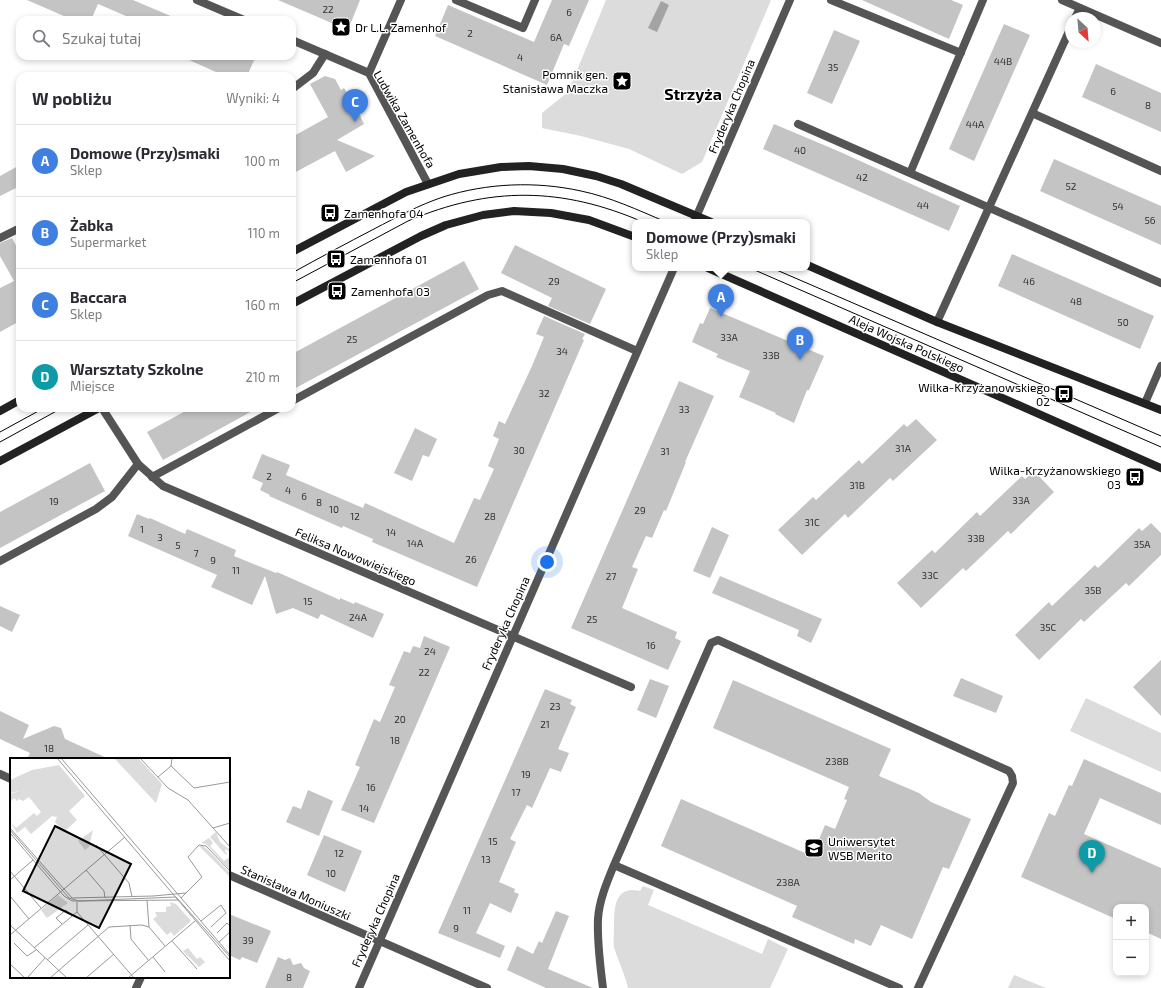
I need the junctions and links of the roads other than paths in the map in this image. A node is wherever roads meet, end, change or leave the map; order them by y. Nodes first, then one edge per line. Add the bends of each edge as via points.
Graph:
1 (197, 0) edge
2 (401, 0) edge
3 (456, 0) edge
4 (535, 0) edge
5 (790, 0) edge
6 (831, 0) edge
7 (983, 0) edge
8 (1062, 0) edge
9 (1080, 8) junction
10 (1078, 12) edge
11 (235, 16) edge
12 (1065, 40) edge
13 (296, 42) edge
14 (1161, 43) edge
15 (961, 53) junction
16 (325, 54) junction
17 (369, 73) junction
18 (296, 86) edge
19 (1032, 113) junction
20 (798, 124) dead end
21 (1161, 171) edge
22 (910, 173) junction
23 (428, 184) junction
24 (989, 208) junction
25 (695, 219) edge
26 (16, 230) edge
27 (632, 236) edge
28 (0, 238) edge
29 (296, 250) edge
30 (810, 266) edge
31 (673, 271) edge
32 (715, 271) edge
33 (1161, 283) edge
34 (296, 302) edge
35 (937, 322) junction
36 (637, 351) junction
37 (1161, 366) edge
38 (296, 399) edge
39 (16, 402) edge
40 (1145, 403) junction
41 (1161, 410) edge
42 (0, 411) edge
43 (92, 412) edge
44 (105, 412) edge
45 (272, 412) edge
46 (0, 461) edge
47 (138, 464) junction
48 (1161, 468) edge
49 (152, 477) junction
50 (0, 561) edge
51 (512, 636) junction
52 (631, 687) dead end
53 (0, 774) edge
54 (10, 779) edge
55 (614, 865) junction
56 (230, 875) edge
57 (379, 941) junction
58 (141, 978) edge
59 (136, 988) edge
60 (359, 988) edge
61 (487, 988) edge
62 (603, 988) edge
63 (899, 988) edge
64 (918, 988) edge

1 - 11 street
2 - 17 street
3 - 4 street via 523,28
5 - 25 street, Fryderyka Chopina
6 - 15 street
7 - 15 street
8 - 9 street
9 - 10 street
9 - 14 street
12 - 19 street
13 - 16 street, Ludwika Zamenhofa
15 - 22 street
16 - 17 street, Ludwika Zamenhofa
16 - 18 street via 313,73
17 - 23 street, Ludwika Zamenhofa
19 - 21 street
19 - 24 street
20 - 22 street
22 - 24 street
23 - 25 street via 459,174 501,167 564,169 621,184
23 - 29 street via 381,204
24 - 33 street
24 - 35 street
26 - 28 street
27 - 34 street via 589,220 551,213 514,212 483,215 446,225 421,236
30 - 35 street
31 - 36 street, Fryderyka Chopina
32 - 48 street, Aleja Wojska Polskiego
35 - 40 street
36 - 38 street via 502,291 488,295
36 - 51 street, Fryderyka Chopina
37 - 40 street
39 - 42 street
40 - 41 street
43 - 46 street
44 - 47 street, Feliksa Nowowiejskiego
45 - 49 street
47 - 49 street, Feliksa Nowowiejskiego
47 - 50 street via 112,497
49 - 51 street, Feliksa Nowowiejskiego via 163,486
51 - 52 street, Feliksa Nowowiejskiego
51 - 57 street, Fryderyka Chopina
53 - 54 street
55 - 62 street via 604,890 598,918 598,948
55 - 63 street
55 - 64 street via 711,642 718,640 1009,771 1012,776 1013,782
56 - 57 street, Stanisława Moniuszki
57 - 60 street, Fryderyka Chopina
57 - 61 street, Stanisława Moniuszki
58 - 59 street

